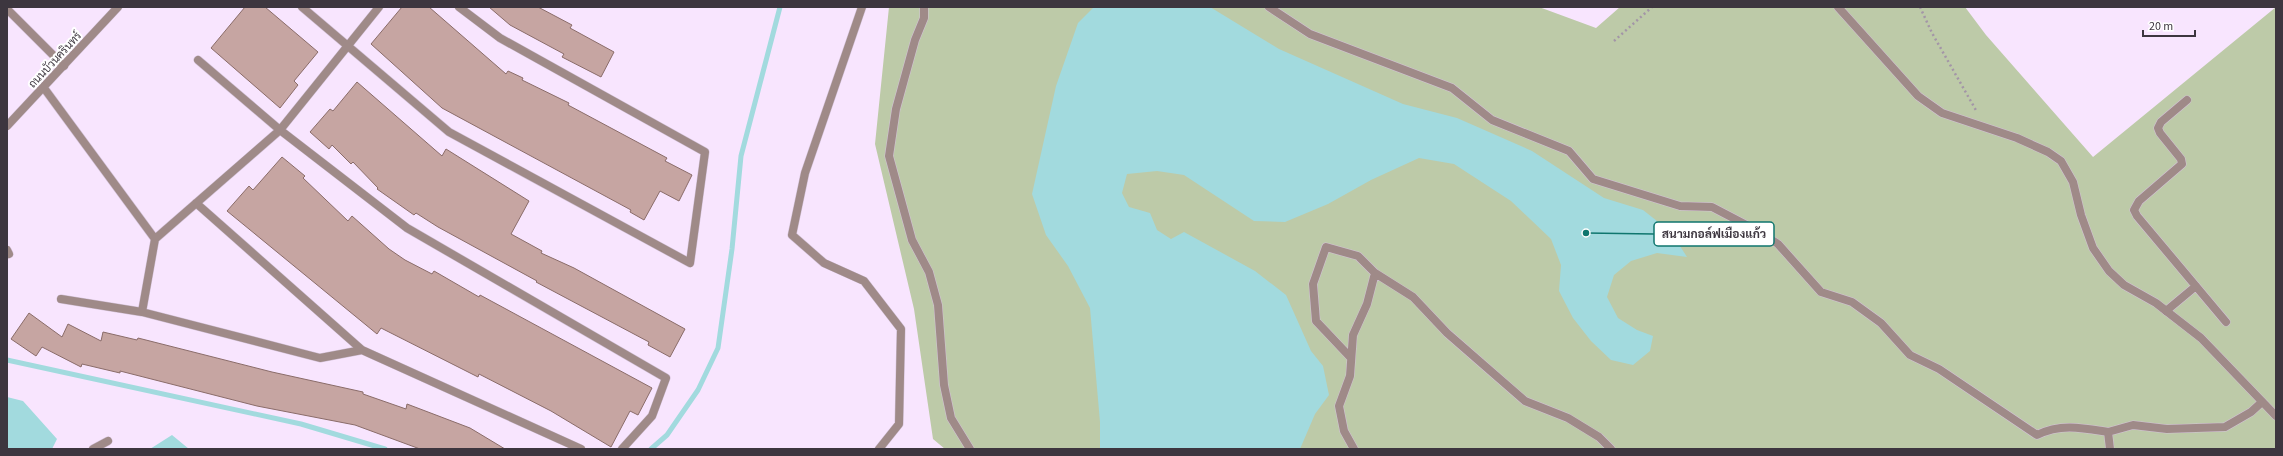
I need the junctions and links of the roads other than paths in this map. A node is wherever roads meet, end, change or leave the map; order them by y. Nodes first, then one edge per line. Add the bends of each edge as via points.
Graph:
1 (118, 7) edge
2 (302, 7) edge
3 (379, 7) edge
4 (459, 7) edge
5 (862, 7) edge
6 (924, 7) edge
7 (1269, 7) edge
8 (1838, 7) edge
9 (7, 9) edge
10 (347, 47) junction
11 (198, 60) dead end
12 (64, 66) junction
13 (44, 88) junction
14 (2187, 100) dead end
15 (7, 126) edge
16 (280, 130) junction
17 (196, 203) junction
18 (155, 239) junction
19 (1375, 273) junction
20 (2196, 286) junction
21 (61, 299) dead end
22 (2166, 311) junction
23 (142, 312) junction
24 (2226, 322) dead end
25 (362, 350) junction
26 (1351, 358) junction
27 (2262, 402) junction
28 (2276, 416) edge
29 (2108, 432) junction
30 (108, 441) dead end
31 (93, 449) edge
32 (581, 449) edge
33 (622, 449) edge
34 (879, 449) edge
35 (970, 449) edge
36 (1354, 449) edge
37 (1611, 449) edge
38 (2110, 449) edge

1 - 12 street, ถนนบัวนครินทร์
2 - 10 street
3 - 10 street
4 - 10 street via 500,38 705,152 690,263 449,132
5 - 34 street via 805,172 792,235 824,263 864,282 901,329 899,424
6 - 35 street via 924,18 915,40 896,109 889,156 912,240 929,272 938,305 944,385 951,418
7 - 29 street via 1310,34 1452,88 1492,120 1569,151 1593,179 1680,206 1712,207 1756,230 1778,244 1821,292 1852,302 1881,323 1910,355 1939,369 2037,435 2051,428
8 - 22 street via 1918,96 1942,113 2017,138 2061,161 2073,182 2093,248 2109,271 2124,285
9 - 12 street
10 - 16 street
11 - 16 street
12 - 13 street, ถนนบัวนครินทร์
13 - 15 street, ถนนบัวนครินทร์
13 - 18 street
14 - 20 street via 2161,122 2158,128 2182,164 2140,201 2134,210
16 - 17 street
16 - 33 street via 407,228 666,378 652,416
17 - 18 street
17 - 25 street
18 - 23 street
19 - 26 street via 1367,304 1353,335
19 - 26 street via 1358,256 1326,247 1313,284 1316,322
19 - 37 street via 1413,297 1447,333 1525,401 1568,418 1599,437
20 - 22 street
20 - 24 street
21 - 23 street
22 - 27 street via 2201,338
23 - 25 street via 320,358
25 - 32 street
26 - 36 street via 1350,376 1339,406 1344,431
27 - 28 street
27 - 29 street via 2251,412 2225,427 2167,429 2132,425
29 - 38 street
30 - 31 street

